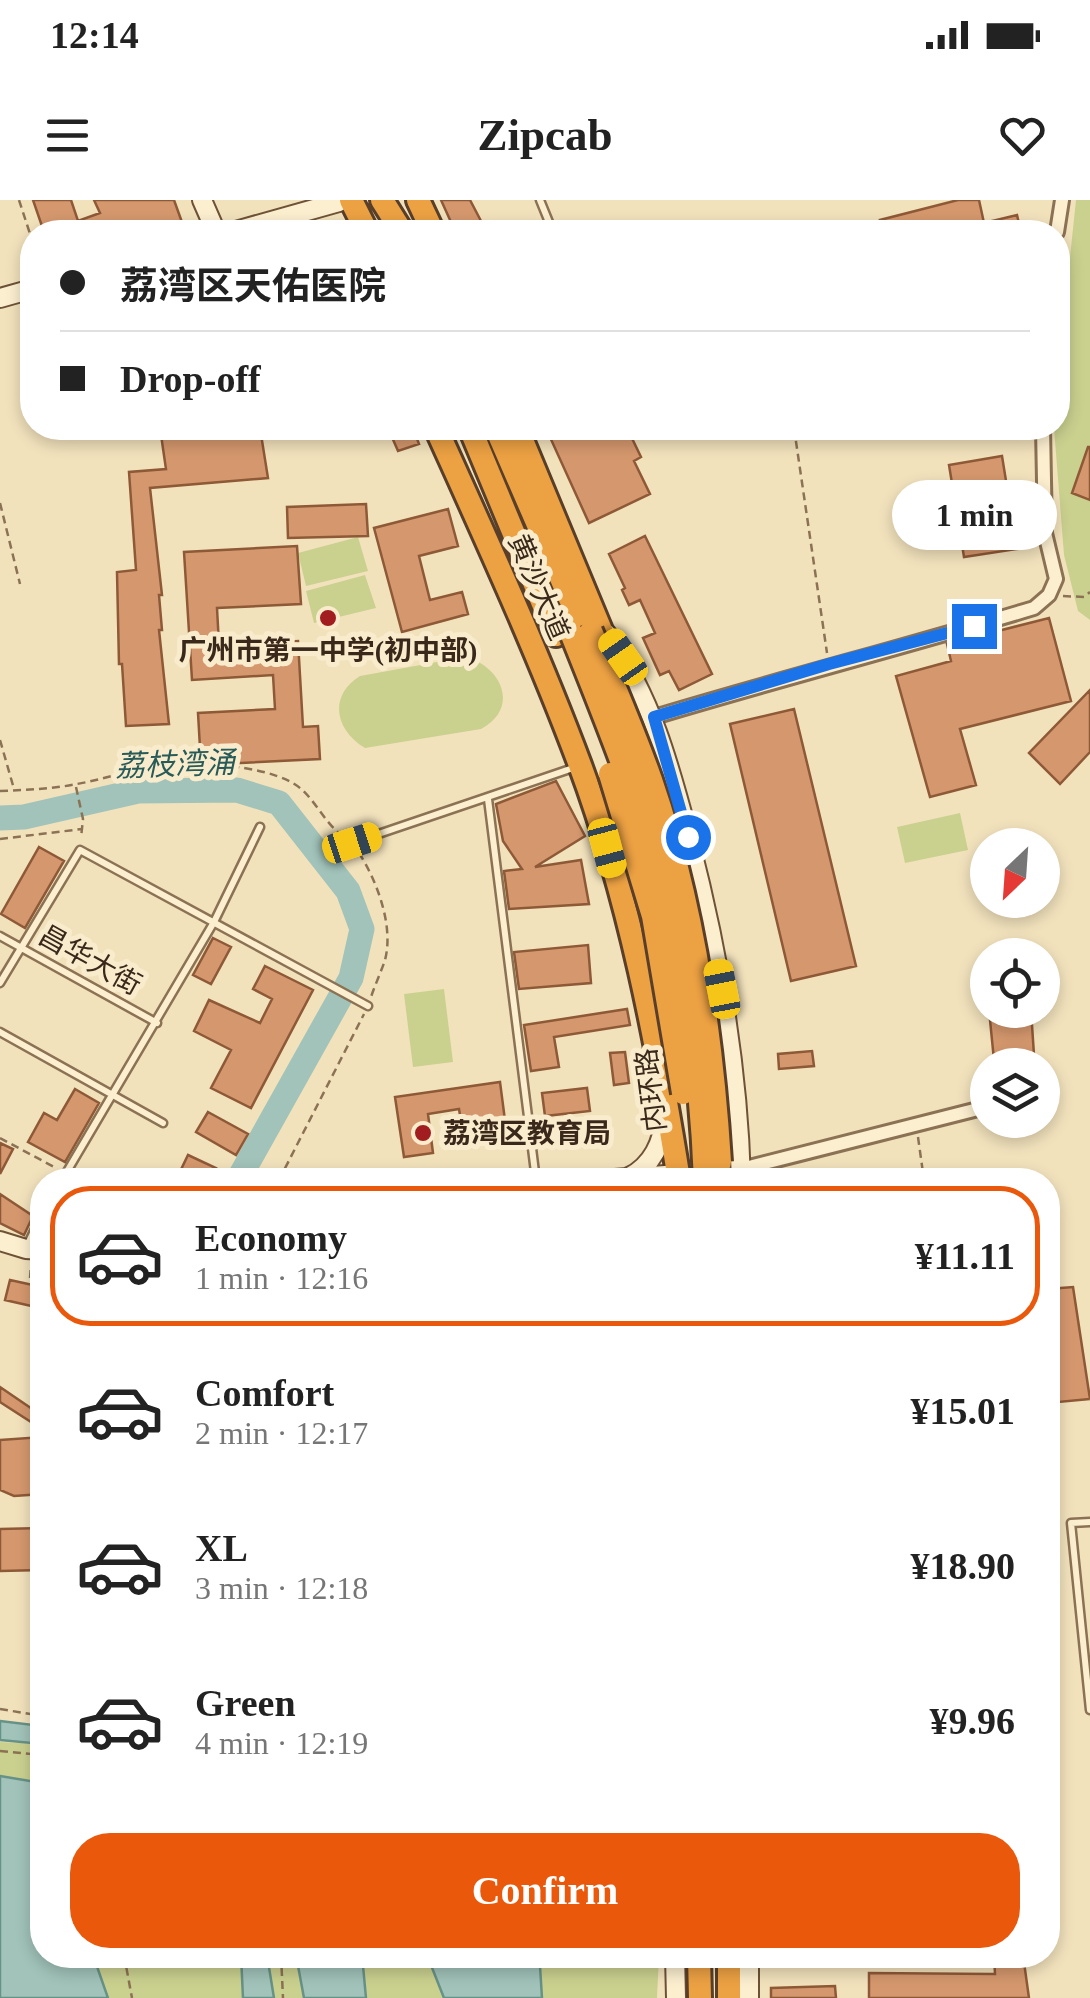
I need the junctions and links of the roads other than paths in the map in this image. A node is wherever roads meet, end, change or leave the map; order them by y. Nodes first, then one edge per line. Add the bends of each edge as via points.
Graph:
1 (372, 200) edge
2 (382, 200) edge
3 (343, 201) edge
4 (275, 220) edge
5 (400, 220) edge
6 (442, 440) edge
7 (466, 440) edge
8 (475, 440) edge
9 (497, 440) edge
10 (498, 440) edge
11 (510, 440) edge
12 (522, 440) edge
13 (1043, 440) edge
14 (502, 508) junction
15 (598, 621) junction
16 (563, 633) junction
17 (654, 717) junction
18 (580, 765) junction
19 (658, 794) junction
20 (488, 799) junction
21 (260, 827) dead end
22 (352, 843) road end
23 (214, 922) junction
24 (0, 936) edge
25 (22, 947) junction
26 (0, 983) edge
27 (713, 990) junction
28 (644, 991) junction
29 (368, 1006) road end
30 (157, 1023) junction
31 (0, 1032) edge
32 (112, 1093) junction
33 (665, 1111) junction
34 (970, 1111) edge
35 (163, 1124) dead end
36 (69, 1168) edge
37 (534, 1168) edge
38 (642, 1168) edge
39 (682, 1168) edge
40 (684, 1168) edge
41 (705, 1168) edge
42 (732, 1168) edge
43 (734, 1168) edge
44 (763, 1168) edge
45 (0, 1241) edge
46 (30, 1251) edge
47 (1090, 1522) edge
48 (1090, 1710) edge
49 (676, 1968) edge
50 (701, 1968) edge
51 (728, 1968) edge
52 (749, 1968) edge
53 (676, 1998) edge
54 (702, 1998) edge
55 (728, 1998) edge
56 (749, 1998) edge

1 - 5 highway
2 - 5 highway
3 - 4 main road
6 - 18 highway, 黄沙大道
7 - 14 highway
8 - 14 highway, 内环路
9 - 16 highway
10 - 19 highway
11 - 42 highway, bridge via 663,818
12 - 15 highway, 黄沙大道
13 - 17 street via 1045,533 1056,579 1034,608
14 - 16 highway, 内环路
15 - 17 main road
15 - 19 highway, 黄沙大道
16 - 40 highway, 内环路, bridge via 653,916 673,1022
16 - 41 highway, bridge via 635,798 671,921
17 - 27 main road via 695,865
18 - 20 lane
18 - 28 highway, 黄沙大道
19 - 27 highway, 黄沙大道
20 - 22 lane
20 - 37 lane
21 - 23 lane
23 - 25 lane via 80,850
23 - 29 lane
23 - 30 lane
24 - 25 lane, 昌华大街
25 - 26 lane
25 - 30 lane, 昌华大街
27 - 28 highway via 669,1011
27 - 43 main road via 735,1087
28 - 33 highway, 黄沙大道
30 - 32 lane
31 - 32 lane
32 - 35 lane
32 - 36 lane
33 - 38 main road via 660,1144
33 - 39 highway, 黄沙大道
34 - 44 street
45 - 46 main road
47 - 48 lane via 1071,1523
49 - 53 main road
50 - 54 highway
51 - 55 highway
52 - 56 main road

